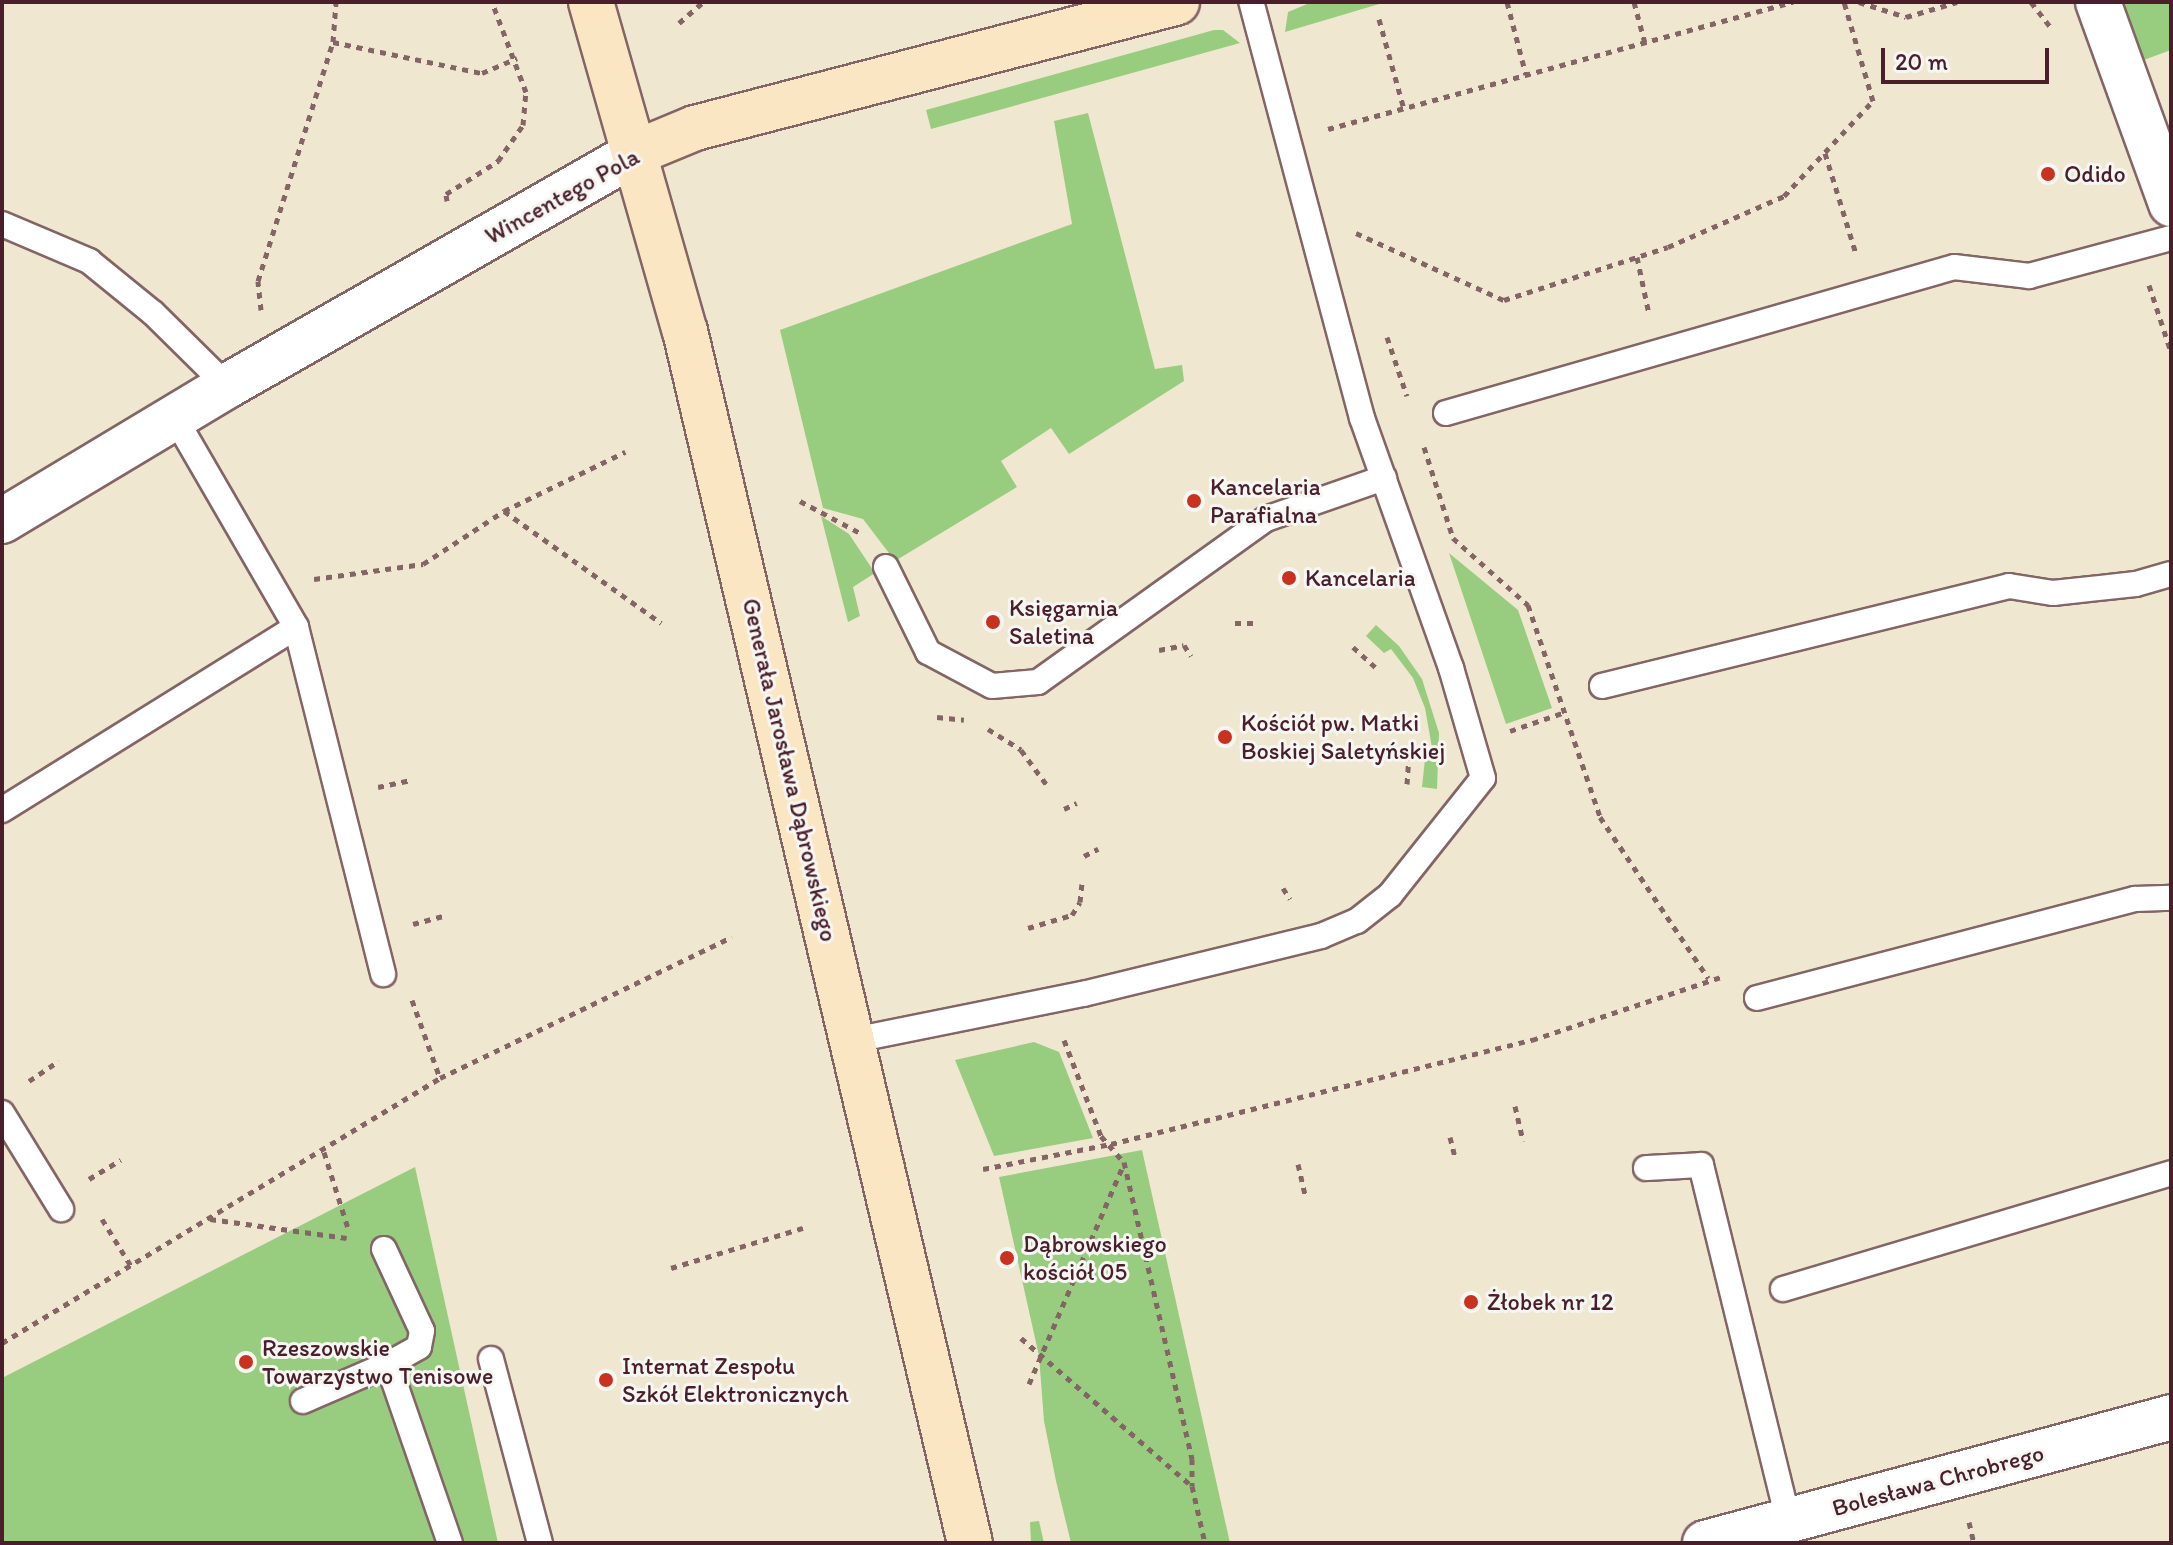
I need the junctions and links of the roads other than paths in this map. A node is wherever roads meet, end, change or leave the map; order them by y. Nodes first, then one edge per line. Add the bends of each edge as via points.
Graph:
1 (591, 2) edge
2 (1177, 2) edge
3 (1251, 2) edge
4 (2098, 2) edge
5 (637, 152) junction
6 (2171, 204) edge
7 (2, 224) edge
8 (2171, 238) edge
9 (227, 386) junction
10 (1446, 413) dead end
11 (175, 418) junction
12 (1384, 478) junction
13 (2, 521) edge
14 (886, 567) road end
15 (2171, 574) edge
16 (296, 627) junction
17 (1602, 686) road end
18 (2, 810) edge
19 (2171, 898) edge
20 (383, 974) dead end
21 (1757, 998) road end
22 (854, 1040) junction
23 (2, 1113) edge
24 (1646, 1168) dead end
25 (2171, 1173) edge
26 (61, 1209) dead end
27 (384, 1249) dead end
28 (1783, 1289) dead end
29 (491, 1359) dead end
30 (388, 1364) junction
31 (303, 1401) dead end
32 (2171, 1417) edge
33 (1788, 1520) junction
34 (1713, 1542) edge
35 (450, 1543) edge
36 (540, 1543) edge
37 (970, 1543) edge

1 - 5 main road, Generała Jarosława Dąbrowskiego
2 - 5 main road, Wincentego Pola via 695,128
3 - 12 lane via 1362,418
4 - 6 street
5 - 9 street, Wincentego Pola
5 - 22 main road, Generała Jarosława Dąbrowskiego via 689,347
7 - 9 lane via 89,261 153,313
8 - 10 lane via 2029,276 1954,267
9 - 11 street, Wincentego Pola
11 - 13 street, Wincentego Pola
11 - 16 lane
12 - 14 lane via 1266,519 1038,682 992,686 928,652
12 - 22 lane via 1483,778 1390,895 1357,921 1321,936 1054,1000
15 - 17 lane via 2136,584 2053,593 2009,586
16 - 18 lane
16 - 20 lane
19 - 21 lane via 2135,899
22 - 37 main road, Generała Jarosława Dąbrowskiego
23 - 26 lane
24 - 33 lane via 1701,1165
25 - 28 lane
27 - 30 lane via 422,1331 419,1347
29 - 36 lane
30 - 31 lane
30 - 35 lane
32 - 33 street, Bolesława Chrobrego
33 - 34 street, Bolesława Chrobrego

